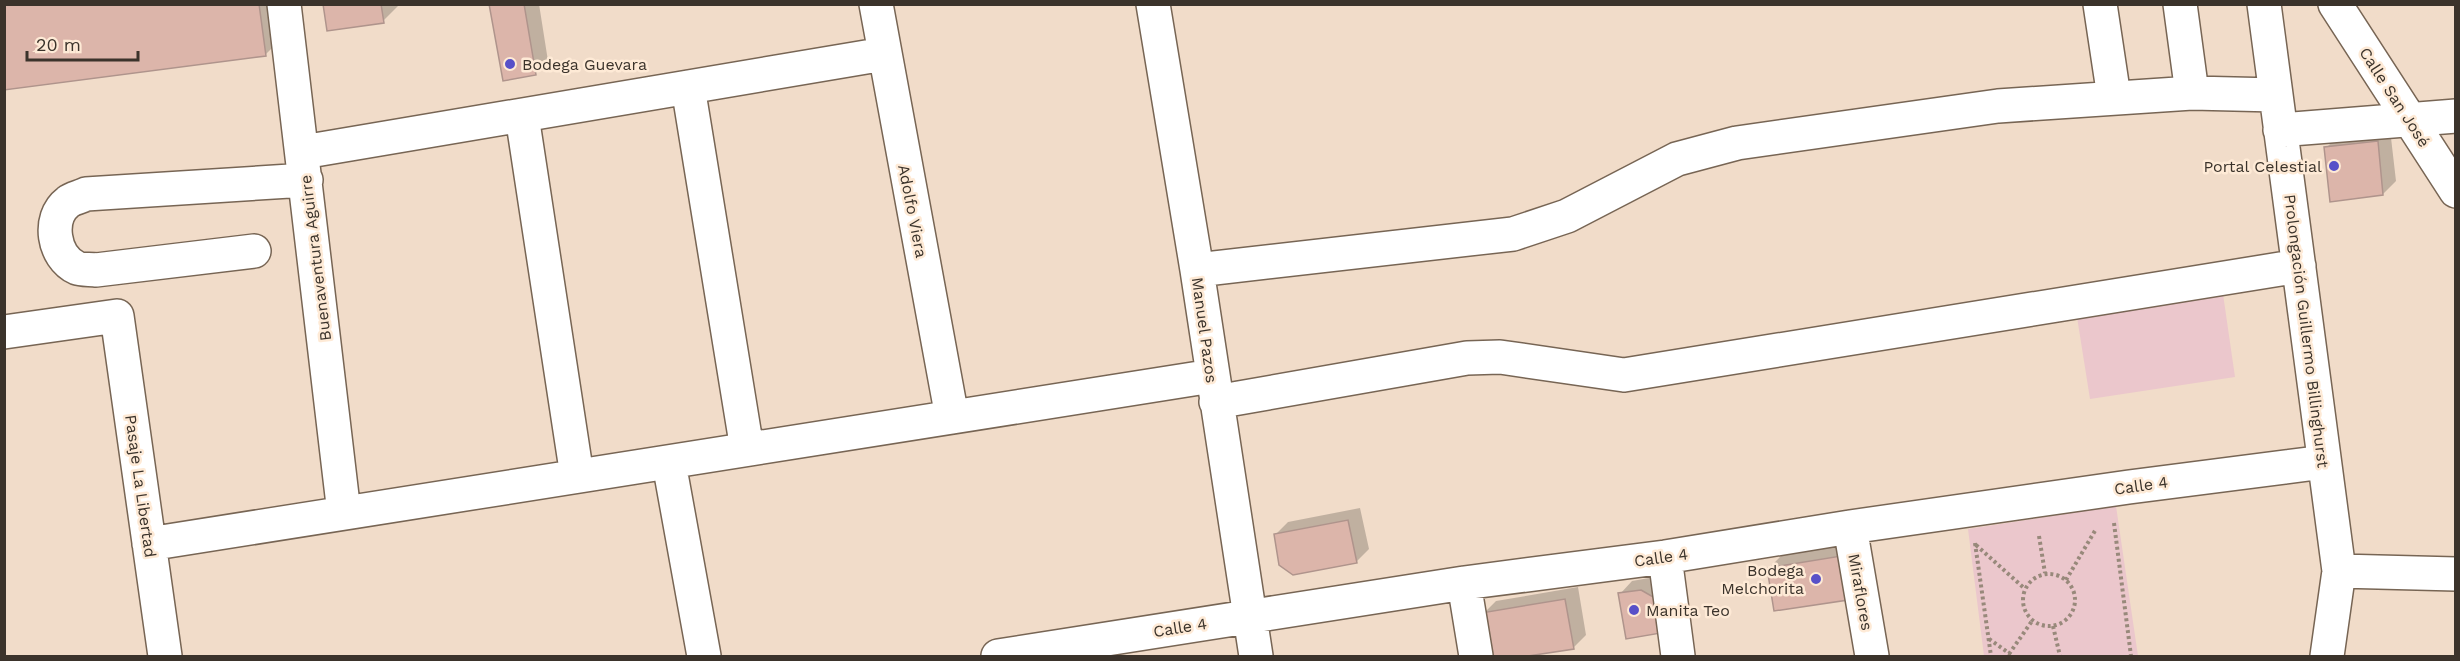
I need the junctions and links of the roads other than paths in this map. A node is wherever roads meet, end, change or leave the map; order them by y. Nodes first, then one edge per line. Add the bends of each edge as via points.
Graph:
1 (284, 4) edge
2 (876, 4) edge
3 (1153, 4) edge
4 (2100, 4) edge
5 (2180, 4) edge
6 (2264, 4) edge
7 (2335, 4) edge
8 (884, 54) junction
9 (688, 87) junction
10 (2192, 93) junction
11 (2276, 95) junction
12 (2114, 97) junction
13 (522, 116) junction
14 (2456, 116) edge
15 (2411, 120) junction
16 (2280, 130) junction
17 (305, 166) junction
18 (2456, 191) edge
19 (254, 251) dead end
20 (2299, 266) junction
21 (1197, 270) junction
22 (4, 332) edge
23 (1214, 389) junction
24 (952, 417) junction
25 (747, 449) junction
26 (2324, 462) junction
27 (669, 463) junction
28 (577, 476) junction
29 (344, 513) junction
30 (1850, 527) junction
31 (149, 544) junction
32 (1665, 557) junction
33 (2339, 571) junction
34 (2456, 574) edge
35 (1464, 583) junction
36 (1251, 615) junction
37 (1045, 653) edge
38 (165, 657) edge
39 (704, 657) edge
40 (998, 657) edge
41 (1256, 657) edge
42 (1476, 657) edge
43 (1678, 657) edge
44 (1872, 657) edge
45 (2327, 657) edge

1 - 17 street, Buenaventura Aguirre
2 - 8 street, Adolfo Viera
3 - 21 street, Manuel Pazos
4 - 12 street
5 - 10 street
6 - 11 street, Prolongación Guillermo Billinghurst
7 - 15 street, Calle San José
8 - 9 street
8 - 24 street, Adolfo Viera
9 - 13 street
9 - 25 street
10 - 11 street
10 - 12 street
11 - 16 street, Prolongación Guillermo Billinghurst
12 - 21 street via 1998,106 1737,143 1677,159 1567,216 1513,234
13 - 17 street
13 - 28 street
14 - 15 street
15 - 16 street
15 - 18 street, Calle San José
16 - 20 street, Prolongación Guillermo Billinghurst
17 - 19 street via 86,194 68,202 58,217 54,237 63,255 77,268 96,270
17 - 29 street, Buenaventura Aguirre
20 - 23 street via 1624,375 1500,357 1467,358
20 - 26 street, Prolongación Guillermo Billinghurst
21 - 23 street, Manuel Pazos
22 - 31 street, Pasaje La Libertad via 117,316
23 - 24 street
23 - 36 street, Manuel Pazos
24 - 25 street
25 - 27 street
26 - 30 street, Calle 4
26 - 33 street, Prolongación Guillermo Billinghurst
27 - 28 street
27 - 39 street
28 - 29 street
29 - 31 street
30 - 32 street, Calle 4
30 - 44 street, Miraflores
31 - 38 street, Pasaje La Libertad
32 - 35 street, Calle 4
32 - 43 street
33 - 34 street
33 - 45 street, Prolongación Guillermo Billinghurst
35 - 36 street, Calle 4
35 - 42 street
36 - 37 street, Calle 4
36 - 41 street, Manuel Pazos
37 - 40 street, Calle 4

